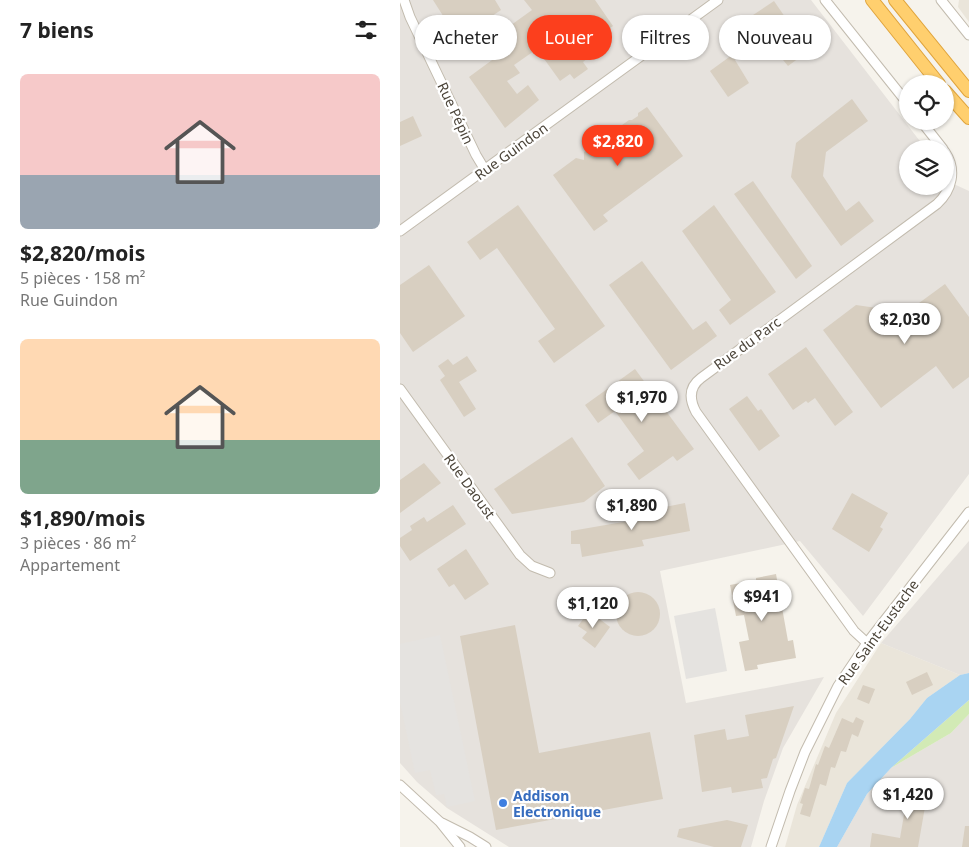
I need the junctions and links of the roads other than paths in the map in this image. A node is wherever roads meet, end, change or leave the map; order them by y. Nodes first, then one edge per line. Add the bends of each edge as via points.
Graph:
1 (404, 0) edge
2 (718, 0) edge
3 (826, 0) edge
4 (872, 0) edge
5 (896, 0) edge
6 (942, 0) edge
7 (969, 35) edge
8 (932, 75) edge
9 (969, 91) edge
10 (899, 93) edge
11 (954, 101) edge
12 (969, 118) edge
13 (929, 130) edge
14 (936, 140) edge
15 (485, 170) junction
16 (946, 195) edge
17 (400, 231) edge
18 (400, 389) edge
19 (969, 512) edge
20 (550, 573) dead end
21 (867, 643) junction
22 (400, 785) edge
23 (440, 822) junction
24 (460, 847) edge
25 (486, 847) edge
26 (771, 847) edge

1 - 15 street, Rue Pépin
2 - 15 street, Rue Guindon
3 - 10 street
4 - 8 highway
5 - 9 highway
6 - 7 street
11 - 12 highway
13 - 14 street, Rue du Parc
15 - 17 street, Rue Guindon
16 - 21 street, Rue du Parc via 701,378 691,390 692,405 701,419 854,631
18 - 20 street, Rue Daoust via 520,555 532,566
19 - 21 street, Rue Saint-Eustache
21 - 26 street, Rue Saint-Eustache via 838,686 807,747
22 - 23 street
23 - 24 street
23 - 25 street

